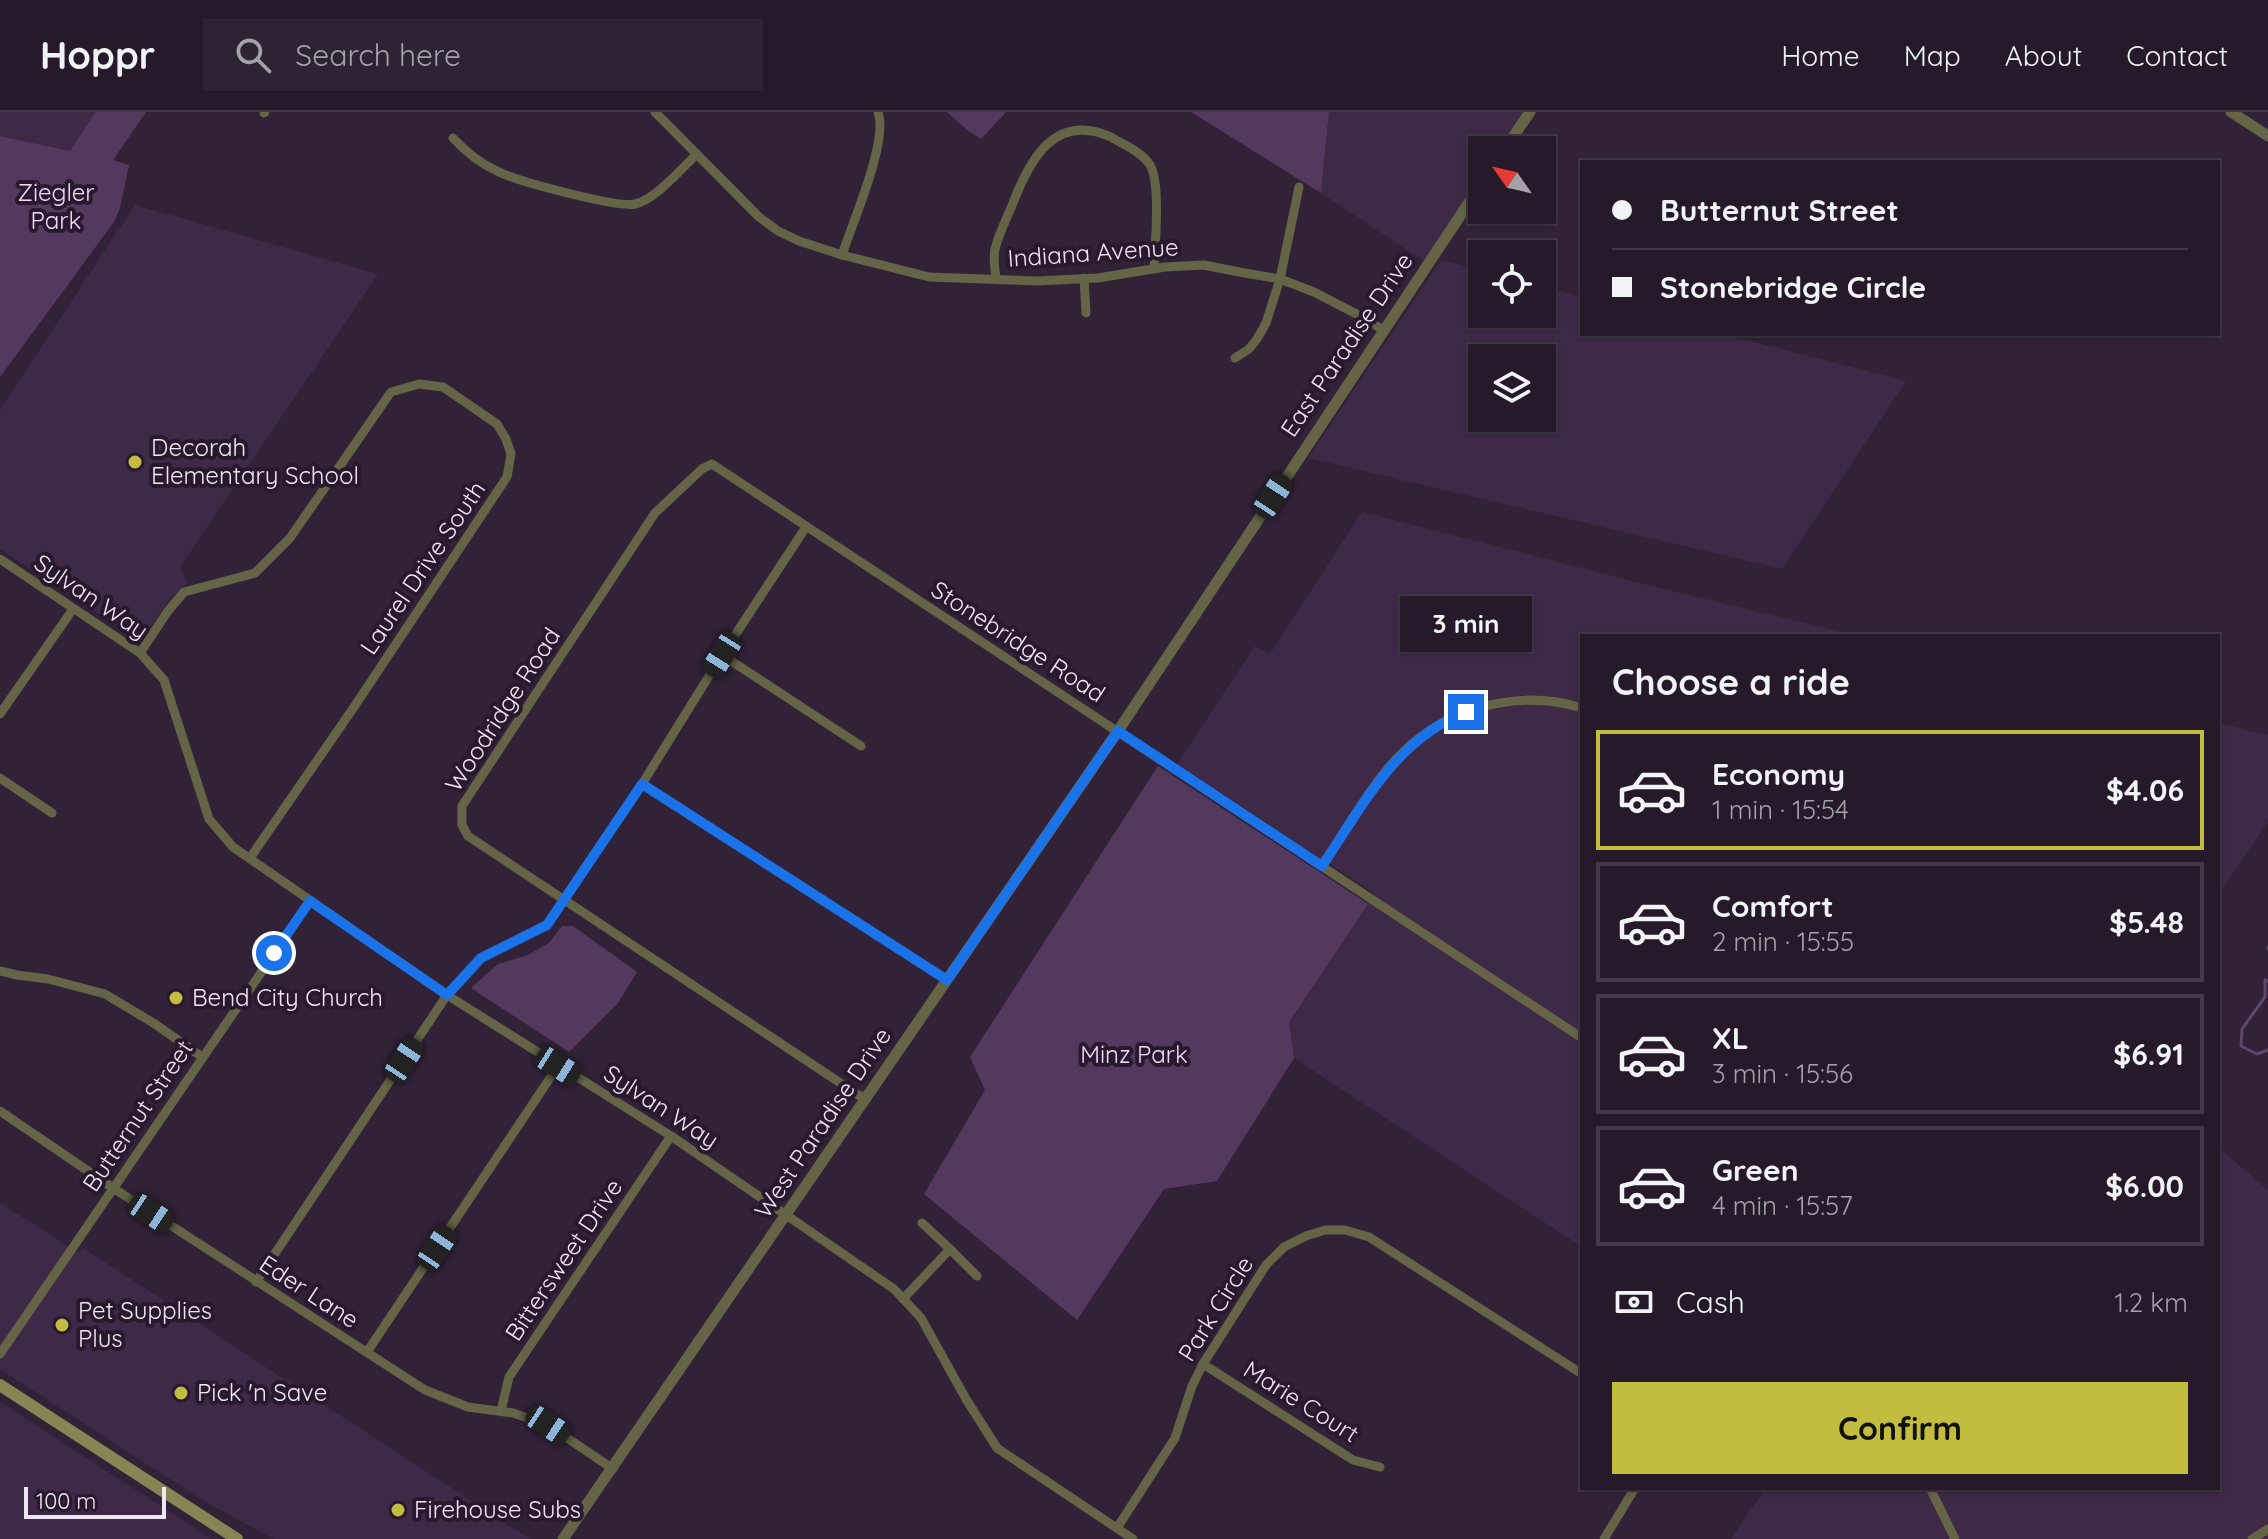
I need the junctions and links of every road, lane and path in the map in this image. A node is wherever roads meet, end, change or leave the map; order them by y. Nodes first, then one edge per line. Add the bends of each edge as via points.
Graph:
1 (655, 112) edge
2 (878, 112) edge
3 (1530, 112) edge
4 (2231, 112) edge
5 (1514, 136) edge
6 (2268, 136) edge
7 (453, 138) dead end
8 (697, 154) junction
9 (1299, 187) dead end
10 (1468, 204) edge
11 (842, 255) junction
12 (1154, 269) junction
13 (1084, 278) junction
14 (996, 279) junction
15 (1280, 279) junction
16 (1086, 313) dead end
17 (1383, 330) junction
18 (1235, 358) dead end
19 (712, 464) joint
20 (806, 527) junction
21 (0, 559) edge
22 (73, 609) junction
23 (140, 653) junction
24 (722, 655) junction
25 (1580, 708) edge
26 (0, 714) edge
27 (1118, 731) junction
28 (861, 746) dead end
29 (0, 778) edge
30 (642, 784) junction
31 (52, 813) dead end
32 (250, 858) junction
33 (1322, 866) junction
34 (563, 899) junction
35 (310, 901) junction
36 (0, 971) edge
37 (947, 980) junction
38 (447, 995) junction
39 (1580, 1037) edge
40 (202, 1057) junction
41 (558, 1066) junction
42 (866, 1100) junction
43 (0, 1111) edge
44 (671, 1136) junction
45 (113, 1188) junction
46 (787, 1214) junction
47 (922, 1223) dead end
48 (950, 1249) junction
49 (977, 1276) dead end
50 (256, 1282) junction
51 (903, 1299) junction
52 (367, 1352) junction
53 (0, 1354) edge
54 (1203, 1364) junction
55 (1580, 1373) edge
56 (0, 1385) edge
57 (501, 1411) junction
58 (1380, 1467) dead end
59 (613, 1469) junction
60 (1634, 1490) edge
61 (1931, 1490) edge
62 (1117, 1528) junction
63 (2268, 1529) edge
64 (237, 1539) edge
65 (563, 1539) edge
66 (1133, 1539) edge
67 (1604, 1539) edge
68 (1955, 1539) edge
69 (2252, 1539) edge

1 - 8 street, Indiana Avenue
2 - 11 street via 878,148
3 - 5 street
4 - 6 street
7 - 8 street via 467,154 499,173 608,203 636,204 656,193
8 - 11 street, Indiana Avenue via 778,231
9 - 15 street
10 - 17 street, East Paradise Drive
11 - 14 street, Indiana Avenue via 929,277
12 - 13 street, Indiana Avenue
12 - 14 street via 1156,183 1151,166 1133,150 1081,126 1058,133 1037,153 1022,179 994,251
12 - 15 street, Indiana Avenue via 1204,265
13 - 14 street, Indiana Avenue
13 - 16 street
15 - 17 street, Indiana Avenue
15 - 18 street via 1262,331
17 - 27 street, East Paradise Drive
19 - 20 street, Stonebridge Road
19 - 34 street, Woodridge Road via 655,513 462,806 468,836
20 - 24 street
20 - 27 street, Stonebridge Road
21 - 22 street, Sylvan Way
22 - 23 street, Sylvan Way
22 - 26 street
23 - 32 street, Sylvan Way via 164,680 209,819
23 - 32 street, Laurel Drive South via 184,592 255,573 290,538 391,392 419,384 443,387 497,424 511,454 507,477
24 - 28 street
24 - 30 street
25 - 33 street via 1517,700 1484,706 1424,733 1386,770
27 - 33 street, Stonebridge Road
27 - 37 street, West Paradise Drive
29 - 31 street
30 - 34 street
30 - 37 street
32 - 35 street, Sylvan Way
33 - 39 street, Stonebridge Road
34 - 38 street via 547,925 481,958
34 - 42 street, Woodridge Road
35 - 38 street, Sylvan Way
35 - 40 street, Butternut Street
36 - 40 street via 105,994
37 - 42 street, West Paradise Drive
38 - 41 street, Sylvan Way
38 - 50 street
40 - 45 street, Butternut Street
41 - 44 street, Sylvan Way
41 - 52 street
42 - 46 street, West Paradise Drive
43 - 45 street, Eder Lane
44 - 46 street, Sylvan Way
44 - 57 street, Bittersweet Drive via 509,1377
45 - 50 street, Eder Lane
45 - 53 street, Butternut Street
46 - 51 street, Sylvan Way
46 - 59 street, West Paradise Drive
47 - 48 street
48 - 49 street
48 - 51 street
50 - 52 street, Eder Lane
51 - 62 street, Sylvan Way via 921,1318 997,1448
52 - 57 street, Eder Lane via 425,1390 468,1407
54 - 55 street, Park Circle via 1266,1265 1284,1247 1325,1230 1345,1230 1369,1237
54 - 58 street, Marie Court via 1353,1460
54 - 62 street, Park Circle via 1175,1438
56 - 64 main road
57 - 59 street, Eder Lane via 548,1425
59 - 65 street, West Paradise Drive
60 - 67 street
61 - 68 street
62 - 66 street, Sylvan Way
63 - 69 street

